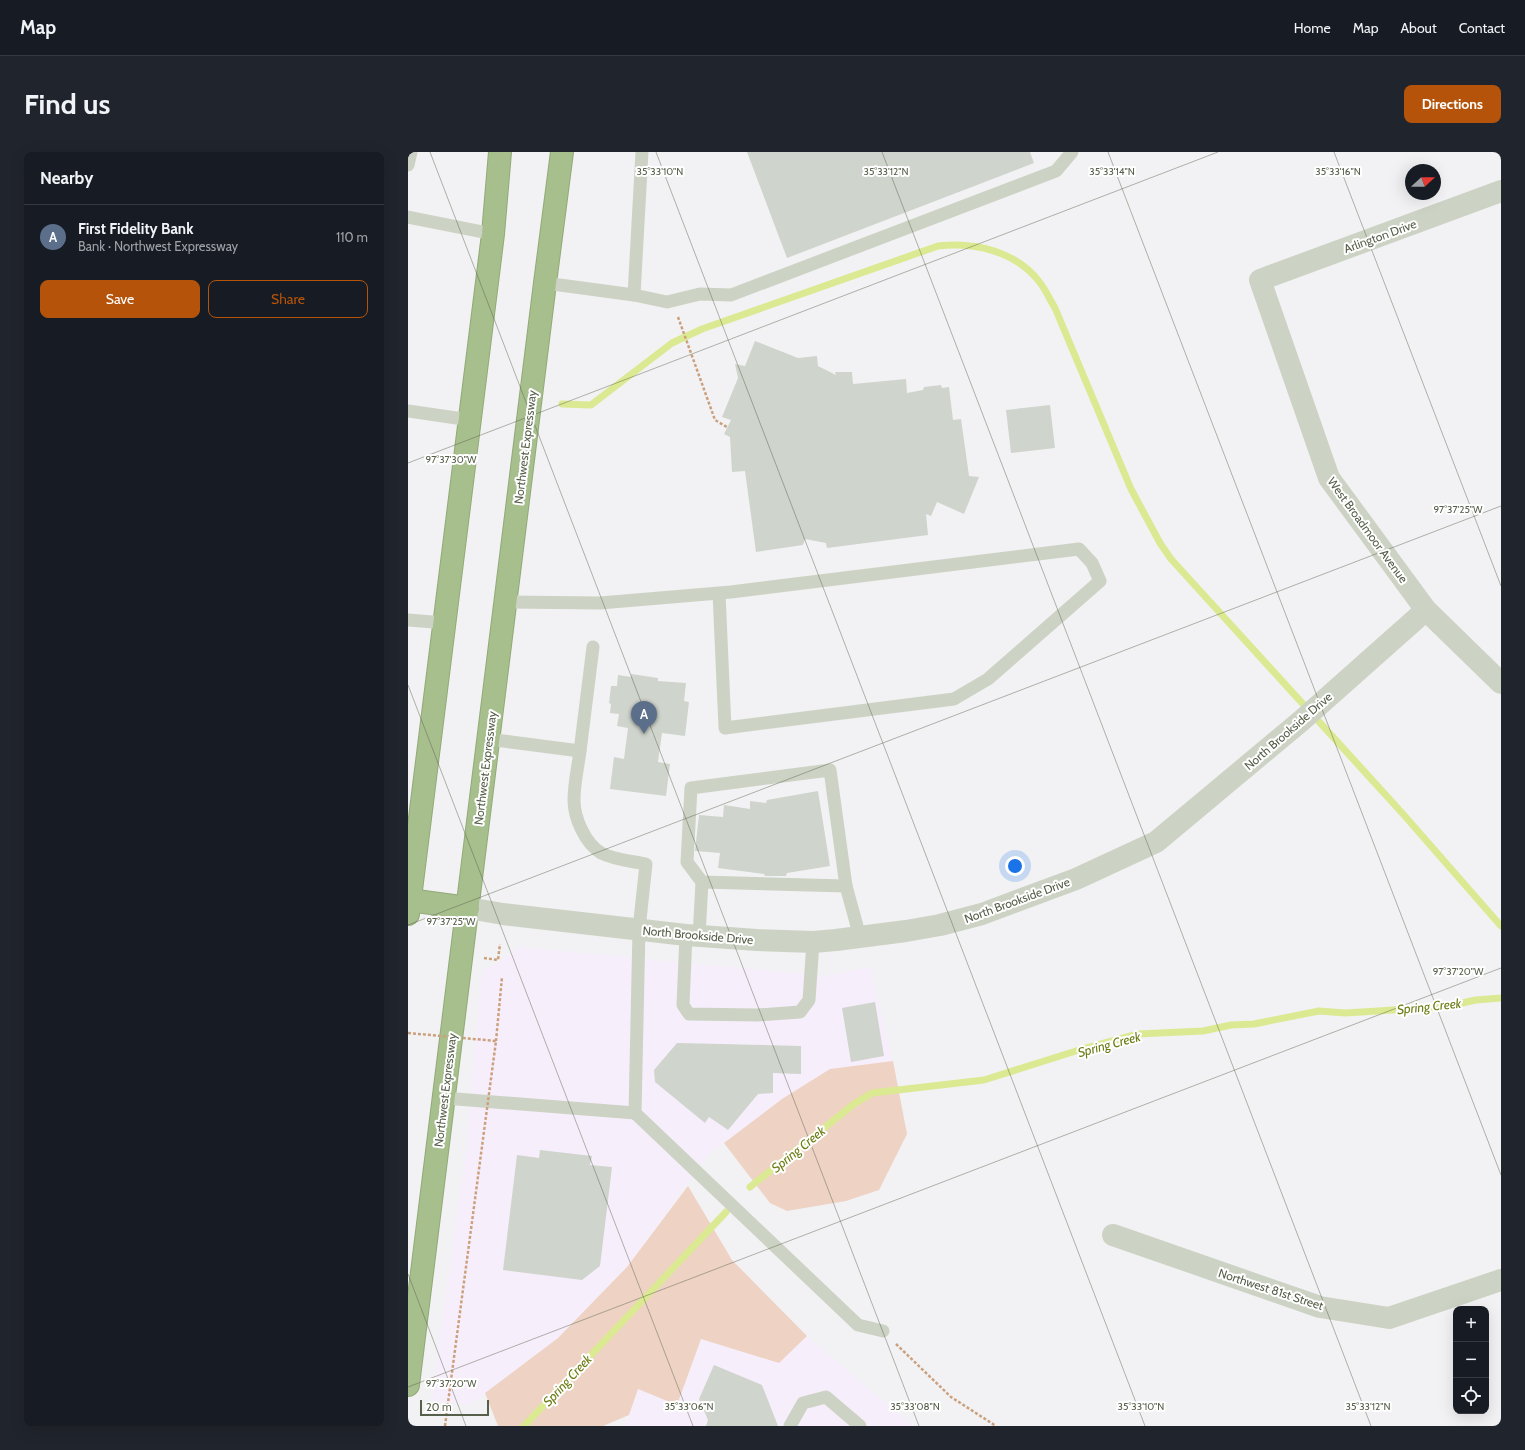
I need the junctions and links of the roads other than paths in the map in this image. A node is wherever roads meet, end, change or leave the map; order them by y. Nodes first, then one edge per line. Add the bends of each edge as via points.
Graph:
1 (411, 152) edge
2 (500, 152) edge
3 (562, 152) edge
4 (642, 152) edge
5 (1072, 152) edge
6 (408, 165) edge
7 (1501, 191) edge
8 (408, 217) edge
9 (493, 234) junction
10 (1260, 280) joint
11 (545, 283) junction
12 (634, 296) junction
13 (408, 411) edge
14 (470, 420) junction
15 (719, 593) junction
16 (506, 602) junction
17 (1426, 610) junction
18 (408, 620) edge
19 (445, 623) junction
20 (593, 647) dead end
21 (1501, 683) edge
22 (488, 739) junction
23 (580, 751) junction
24 (702, 882) junction
25 (846, 886) junction
26 (409, 907) edge
27 (468, 908) junction
28 (639, 929) junction
29 (693, 935) junction
30 (860, 937) junction
31 (813, 942) junction
32 (444, 1098) junction
33 (635, 1113) junction
34 (1113, 1235) dead end
35 (1501, 1280) edge
36 (883, 1331) road end
37 (408, 1384) edge
38 (790, 1426) edge
39 (860, 1426) edge

1 - 6 lane
2 - 9 highway
3 - 11 highway, Northwest Expressway
4 - 12 lane
5 - 12 lane via 1056,171 731,294 700,294 667,302
7 - 10 street, Arlington Drive
8 - 9 lane
9 - 14 highway
10 - 17 street, West Broadmoor Avenue via 1329,478
11 - 12 lane
11 - 16 highway, Northwest Expressway
13 - 14 lane
14 - 19 highway
15 - 15 lane via 1078,549 1092,563 1100,581 988,679 954,699 725,728
15 - 16 lane via 600,603
16 - 22 highway, Northwest Expressway
17 - 21 street, West Broadmoor Avenue
17 - 30 street, North Brookside Drive via 1301,721 1156,842 1076,878 982,914 940,924
18 - 19 lane
19 - 26 highway
20 - 23 lane
22 - 23 lane
22 - 27 highway, Northwest Expressway
23 - 28 lane via 574,798 574,812 578,825 600,852 646,864
24 - 25 lane
24 - 25 lane via 687,862 691,788 830,770
24 - 29 lane
25 - 30 lane
26 - 27 highway
27 - 28 street, North Brookside Drive
27 - 32 highway, Northwest Expressway
28 - 29 street, North Brookside Drive
28 - 33 lane
29 - 31 street, North Brookside Drive
29 - 31 lane via 682,1005 689,1014 757,1015 800,1012 808,1000
30 - 31 street, North Brookside Drive
32 - 33 lane
32 - 37 highway, Northwest Expressway
33 - 36 lane via 858,1324
34 - 35 street, Northwest 81st Street via 1320,1307 1388,1318
38 - 39 lane via 804,1403 826,1397

